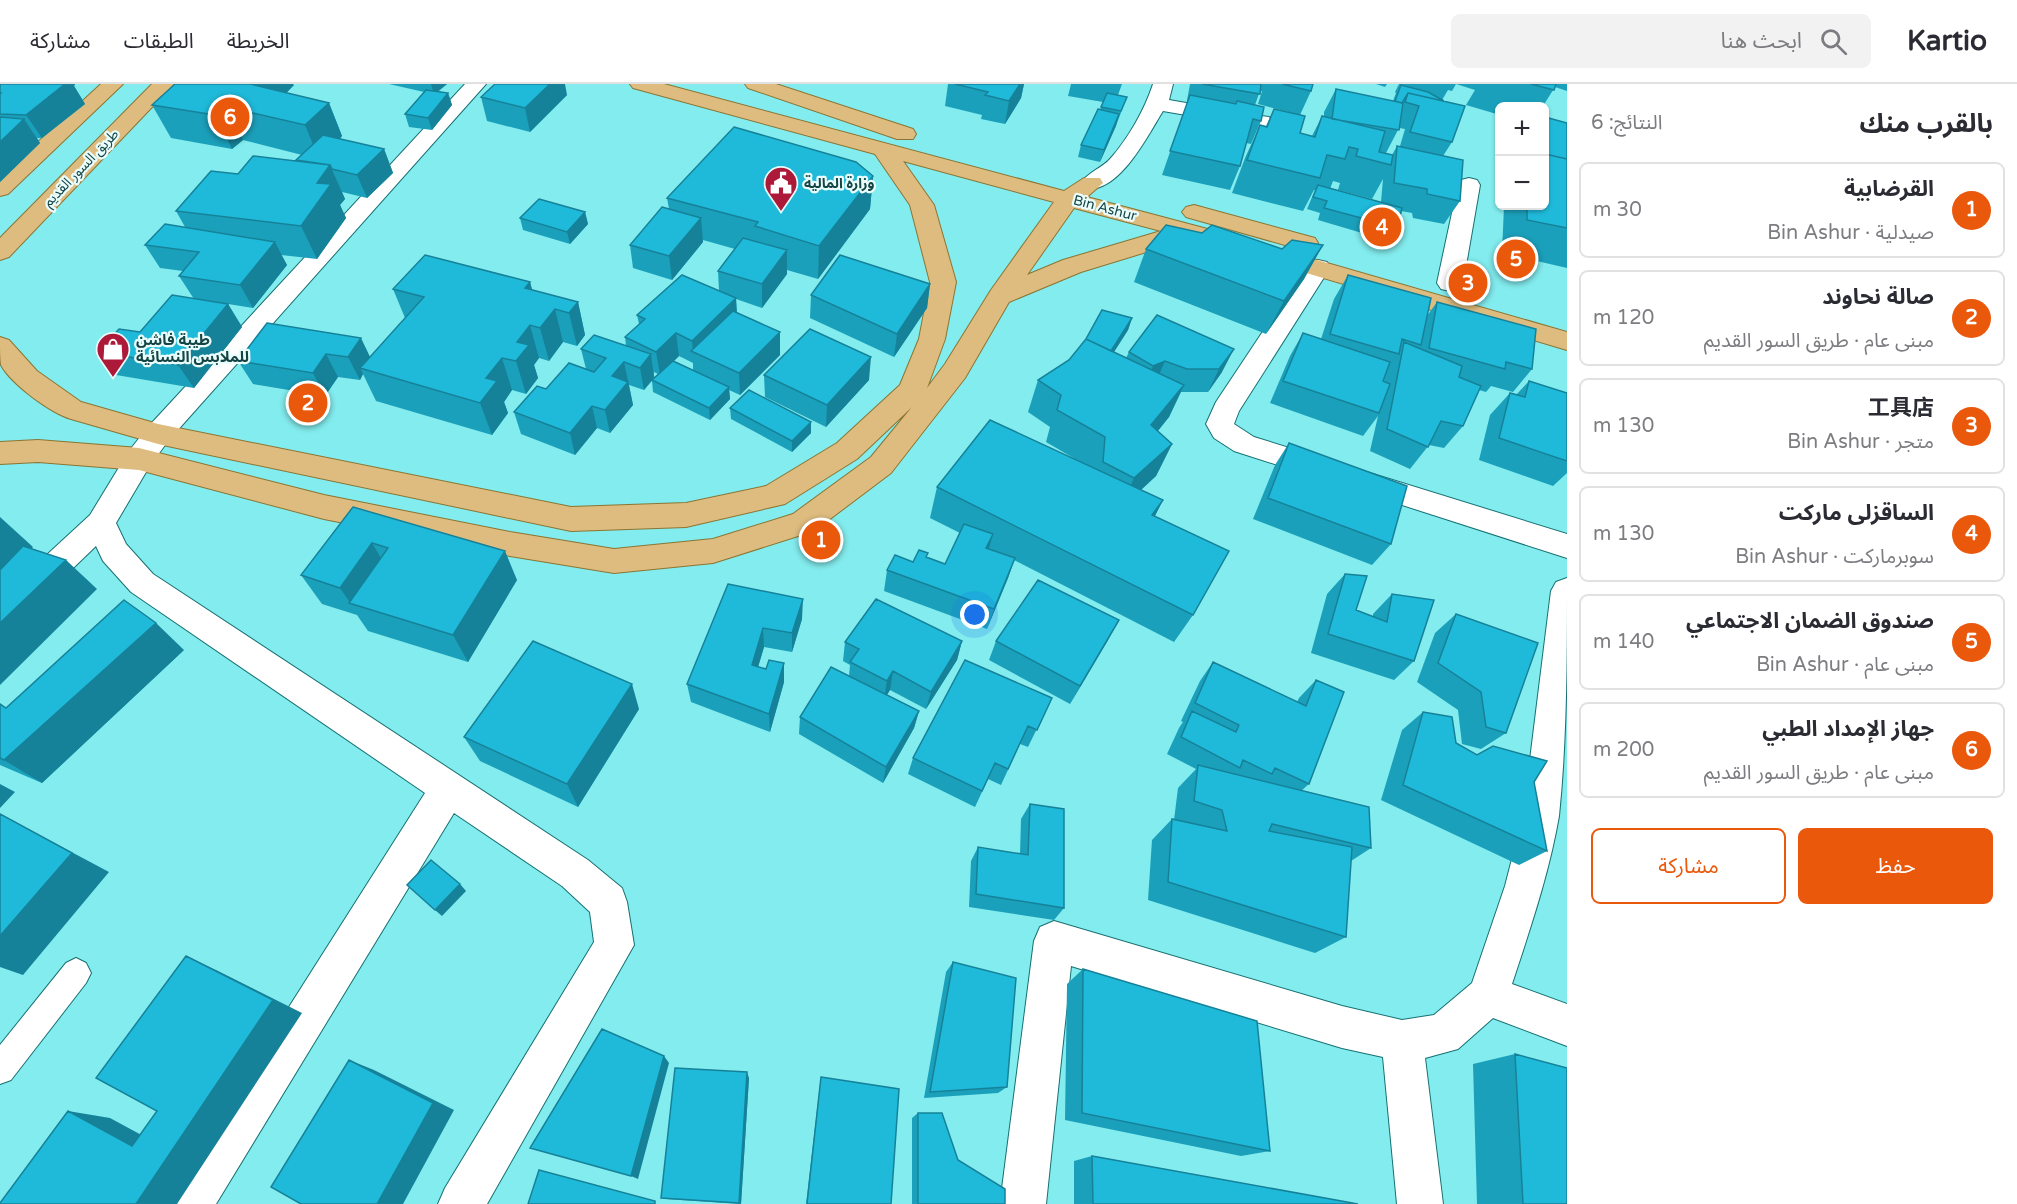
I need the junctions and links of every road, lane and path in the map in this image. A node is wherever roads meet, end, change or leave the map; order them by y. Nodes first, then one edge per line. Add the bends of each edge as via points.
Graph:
1 (113, 84) edge
2 (164, 84) edge
3 (476, 84) edge
4 (640, 84) edge
5 (714, 84) edge
6 (755, 84) edge
7 (1160, 94) edge
8 (1261, 122) edge
9 (935, 144) junction
10 (882, 148) junction
11 (1469, 184) dead end
12 (0, 189) edge
13 (1080, 191) junction
14 (1189, 231) junction
15 (4, 248) edge
16 (0, 266) edge
17 (1318, 268) junction
18 (1468, 288) junction
19 (999, 296) junction
20 (1567, 318) edge
21 (1567, 341) edge
22 (0, 346) edge
23 (148, 447) junction
24 (0, 453) edge
25 (101, 523) junction
26 (1567, 546) edge
27 (1567, 591) edge
28 (0, 618) edge
29 (449, 788) junction
30 (76, 973) dead end
31 (1488, 996) junction
32 (1567, 1024) edge
33 (1402, 1041) junction
34 (0, 1069) edge
35 (190, 1204) edge
36 (461, 1204) edge
37 (1023, 1204) edge
38 (1420, 1204) edge

1 - 12 main road
2 - 15 main road, طريق السور القديم
3 - 23 street
4 - 10 main road, Bin Ashur
5 - 9 main road
6 - 9 main road
7 - 8 street
7 - 13 street via 1118,164
9 - 13 main road
10 - 13 main road, Bin Ashur
10 - 23 main road via 922,205 934,242 943,282 932,339 912,390 848,451 774,496 686,515 571,519
11 - 18 street
13 - 14 main road, Bin Ashur
13 - 18 main road
13 - 19 main road
14 - 17 main road, Bin Ashur
14 - 19 main road via 1072,266
15 - 16 main road
17 - 21 main road, Bin Ashur
17 - 26 street via 1226,409 1220,424 1224,431 1244,444
18 - 20 main road
19 - 23 main road via 955,371 881,465 803,522 713,551 614,561 510,544 324,507
22 - 23 main road via 27,378 71,409
23 - 24 main road
23 - 25 street
25 - 28 street
25 - 29 street via 114,552 142,583
27 - 31 street via 1541,816 1524,886
29 - 35 street
29 - 36 street via 575,873 608,902 614,945
30 - 34 lane
31 - 32 street
31 - 33 street via 1443,1034
33 - 37 street via 1342,1027 1054,941
33 - 38 street

